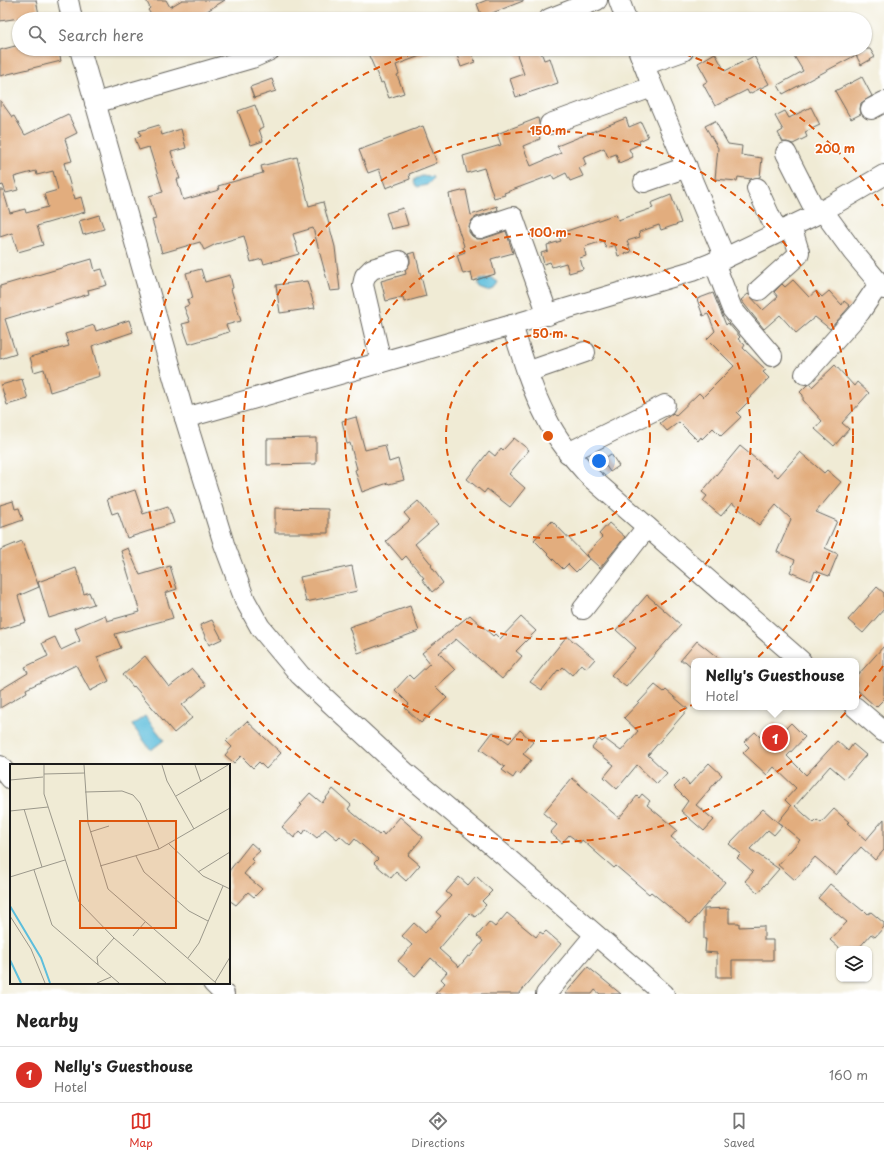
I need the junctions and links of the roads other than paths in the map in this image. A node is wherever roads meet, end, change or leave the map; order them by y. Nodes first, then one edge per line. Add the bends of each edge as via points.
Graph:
1 (68, 0) edge
2 (596, 0) edge
3 (619, 0) edge
4 (71, 12) edge
5 (566, 12) edge
6 (623, 12) edge
7 (82, 56) edge
8 (256, 56) edge
9 (641, 57) edge
10 (652, 87) junction
11 (95, 103) junction
12 (550, 124) dead end
13 (786, 153) dead end
14 (686, 167) junction
15 (884, 175) edge
16 (644, 182) dead end
17 (757, 188) dead end
18 (820, 212) junction
19 (480, 228) dead end
20 (784, 229) junction
21 (720, 260) junction
22 (399, 261) dead end
23 (881, 287) edge
24 (759, 290) dead end
25 (548, 315) junction
26 (512, 325) junction
27 (585, 352) dead end
28 (772, 356) dead end
29 (381, 362) junction
30 (527, 372) junction
31 (805, 374) dead end
32 (665, 405) dead end
33 (185, 418) junction
34 (568, 453) junction
35 (647, 527) junction
36 (583, 609) dead end
37 (798, 658) edge
38 (858, 710) edge
39 (884, 732) edge
40 (0, 766) edge
41 (10, 778) edge
42 (595, 935) junction
43 (214, 984) edge
44 (224, 994) edge
45 (546, 994) edge
46 (664, 994) edge

1 - 4 street
2 - 5 street
3 - 6 street
7 - 11 street
8 - 11 street
9 - 10 street
10 - 12 street
10 - 14 street
11 - 33 street
13 - 18 street
14 - 16 street
14 - 21 street
15 - 18 street
17 - 20 street
18 - 20 street
18 - 23 street
19 - 25 street via 513,217
20 - 21 street
20 - 24 street via 799,252 798,255
21 - 25 street via 669,279
21 - 28 street via 732,309
22 - 29 street via 372,269 365,276 363,285
23 - 31 street
25 - 26 street
26 - 29 street
26 - 30 street
27 - 30 street
29 - 33 street
30 - 34 street via 546,417
32 - 34 street
33 - 42 street via 224,544 246,600 260,627 300,675 406,773
34 - 35 street via 590,477
35 - 36 street
35 - 37 street
38 - 39 street
40 - 41 street
42 - 45 street
42 - 46 street
43 - 44 street

